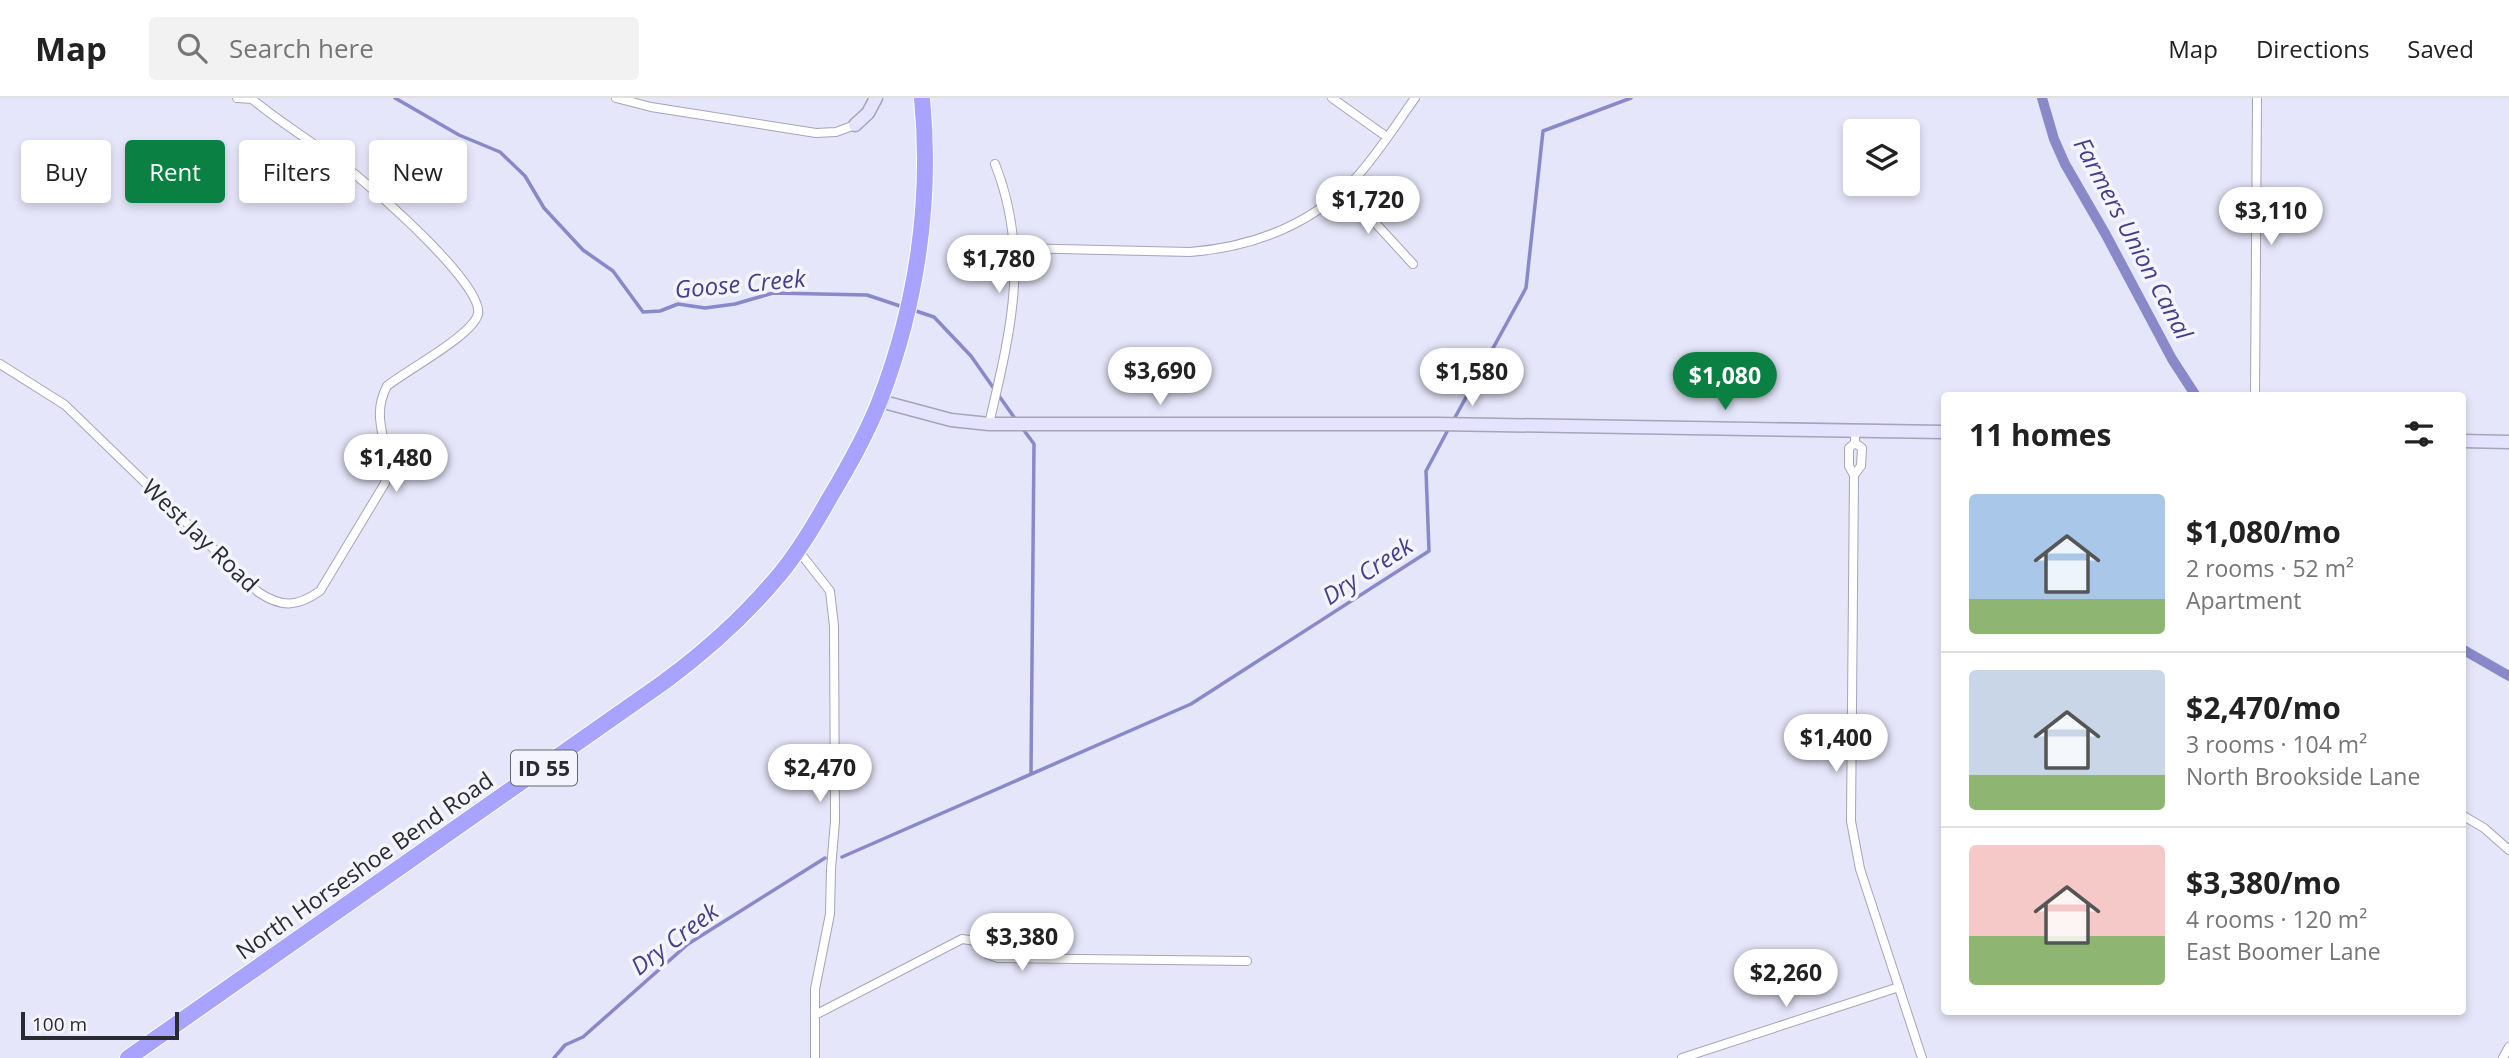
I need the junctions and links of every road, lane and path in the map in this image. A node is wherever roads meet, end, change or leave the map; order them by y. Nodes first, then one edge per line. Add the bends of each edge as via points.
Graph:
1 (237, 98) edge
2 (616, 98) edge
3 (876, 98) edge
4 (922, 98) edge
5 (1332, 98) edge
6 (1415, 98) edge
7 (2257, 98) edge
8 (252, 99) edge
9 (855, 125) joint
10 (1387, 137) junction
11 (995, 164) dead end
12 (1344, 189) junction
13 (1016, 248) junction
14 (1413, 264) dead end
15 (0, 364) edge
16 (2255, 392) edge
17 (880, 401) junction
18 (989, 424) junction
19 (1941, 432) edge
20 (1855, 437) junction
21 (2466, 441) edge
22 (2509, 442) edge
23 (797, 550) junction
24 (2466, 818) edge
25 (2509, 850) edge
26 (1247, 961) dead end
27 (1899, 987) junction
28 (815, 1015) junction
29 (2509, 1047) edge
30 (128, 1058) edge
31 (815, 1058) edge
32 (1682, 1058) edge
33 (1922, 1058) edge
34 (2503, 1058) edge

1 - 8 street
2 - 9 street via 816,133
3 - 9 main road
4 - 17 highway, North Horseshoe Bend Road / ID 55 via 925,180 919,247 906,313
5 - 10 street
6 - 10 street
7 - 16 street
8 - 15 street, West Jay Road via 372,188 462,278 478,303 469,330 387,386 380,398 388,470 385,483 320,591 305,602 288,605 258,592 65,405
10 - 12 street
11 - 13 street
12 - 13 street via 1279,232 1215,250
12 - 14 street
13 - 18 street via 1012,321
17 - 18 main road via 951,420
17 - 23 highway, North Horseshoe Bend Road / ID 55 via 816,524
18 - 20 main road via 1506,425
19 - 20 main road
20 - 27 street via 1849,449 1854,475 1851,821 1860,869
21 - 22 main road
23 - 28 street via 830,591 834,626 835,821 830,914 815,989
23 - 30 highway, North Horseshoe Bend Road / ID 55 via 727,630 664,682
24 - 25 street
26 - 28 street via 998,958 987,954 976,941 962,939
27 - 32 street
27 - 33 street
28 - 31 street
29 - 34 street

